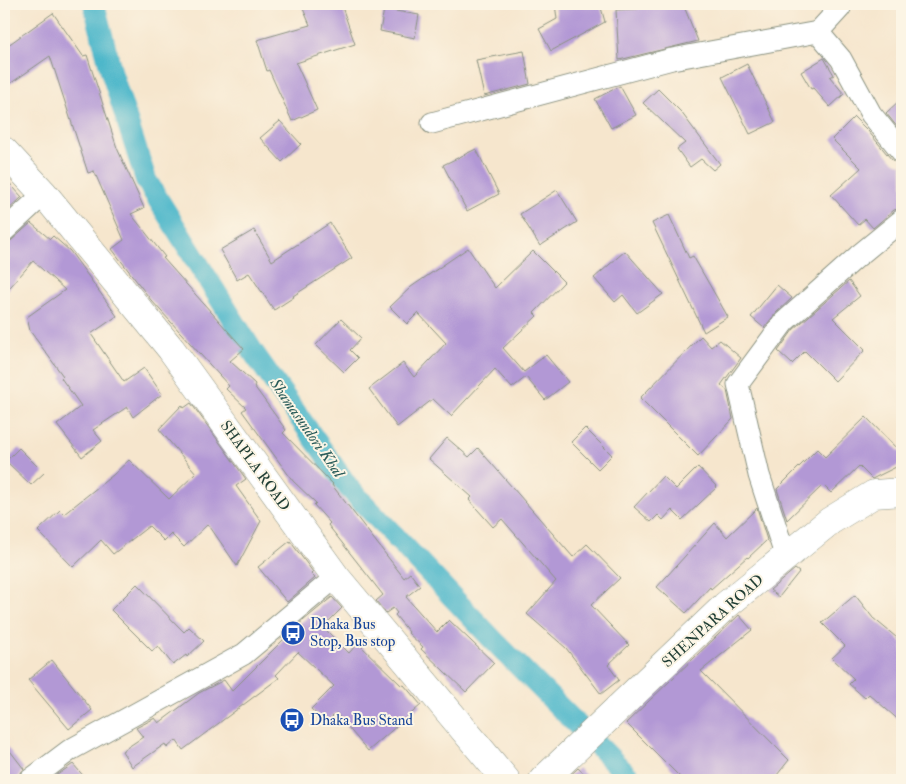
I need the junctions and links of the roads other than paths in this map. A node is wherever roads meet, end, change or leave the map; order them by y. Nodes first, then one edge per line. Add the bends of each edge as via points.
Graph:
1 (839, 4) edge
2 (818, 32) junction
3 (432, 123) dead end
4 (4, 151) edge
5 (902, 152) edge
6 (44, 194) junction
7 (902, 220) edge
8 (4, 231) edge
9 (902, 492) edge
10 (786, 558) junction
11 (336, 577) junction
12 (30, 780) edge
13 (506, 780) edge
14 (543, 780) edge

1 - 2 street via 840,8
2 - 3 street via 672,59
2 - 5 street via 841,59 871,114
4 - 6 street, SHAPLA ROAD
6 - 8 street
6 - 11 street, SHAPLA ROAD via 171,349
7 - 10 street via 784,322 738,384 759,475
9 - 10 street, SHENPARA ROAD via 874,494 830,521
10 - 14 street, SHENPARA ROAD via 725,606
11 - 12 street via 244,654 70,750
11 - 13 street, SHAPLA ROAD

